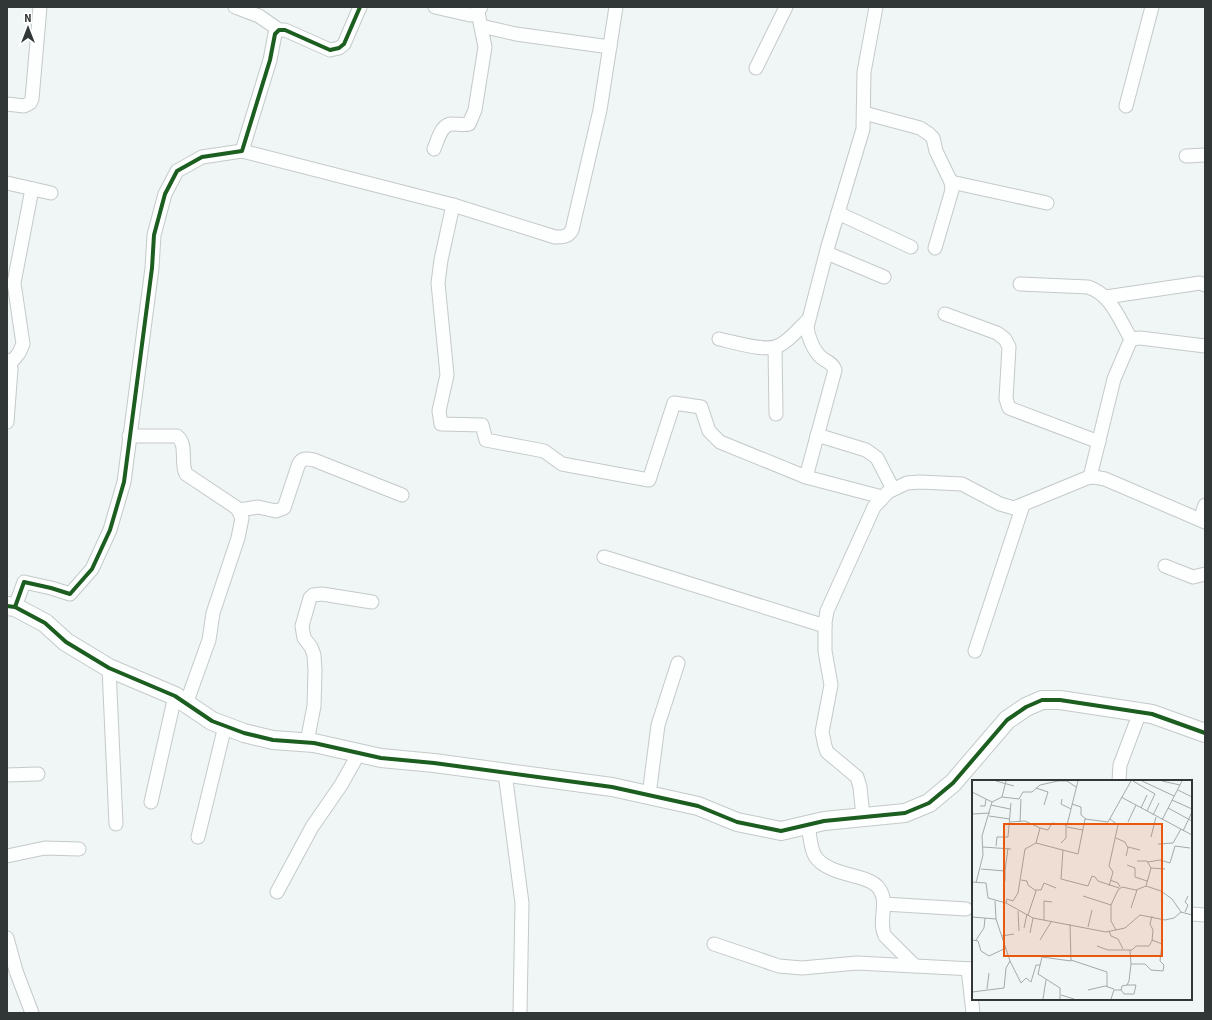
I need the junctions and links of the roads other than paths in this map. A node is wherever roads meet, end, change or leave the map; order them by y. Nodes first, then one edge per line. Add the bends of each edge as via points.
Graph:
1 (40, 7) edge
2 (235, 7) edge
3 (360, 7) edge
4 (435, 7) edge
5 (616, 7) edge
6 (786, 7) edge
7 (876, 7) edge
8 (1152, 7) edge
9 (480, 9) edge
10 (481, 26) junction
11 (279, 30) junction
12 (610, 47) junction
13 (756, 68) dead end
14 (7, 104) edge
15 (1126, 106) dead end
16 (864, 113) junction
17 (434, 149) dead end
18 (242, 151) junction
19 (1205, 155) edge
20 (1186, 156) dead end
21 (951, 182) junction
22 (7, 183) edge
23 (32, 189) junction
24 (50, 194) dead end
25 (1047, 203) dead end
26 (454, 206) junction
27 (838, 213) junction
28 (911, 247) dead end
29 (935, 248) dead end
30 (827, 253) junction
31 (884, 277) dead end
32 (1020, 284) dead end
33 (1205, 285) edge
34 (1106, 297) junction
35 (945, 314) dead end
36 (808, 320) junction
37 (719, 339) dead end
38 (1131, 339) junction
39 (1205, 346) edge
40 (775, 347) junction
41 (9, 362) edge
42 (776, 414) dead end
43 (7, 422) edge
44 (817, 435) junction
45 (129, 436) junction
46 (1099, 442) junction
47 (806, 477) junction
48 (1090, 478) junction
49 (888, 493) junction
50 (402, 495) dead end
51 (1023, 505) junction
52 (1205, 505) edge
53 (239, 510) junction
54 (1202, 521) edge
55 (604, 557) dead end
56 (1165, 566) dead end
57 (1205, 574) edge
58 (372, 602) dead end
59 (11, 607) edge
60 (824, 626) junction
61 (975, 651) dead end
62 (678, 663) dead end
63 (110, 668) junction
64 (180, 700) junction
65 (1140, 712) junction
66 (225, 726) junction
67 (1205, 733) edge
68 (307, 742) junction
69 (359, 753) junction
70 (505, 773) junction
71 (38, 774) dead end
72 (7, 775) edge
73 (1119, 780) edge
74 (649, 795) junction
75 (151, 802) dead end
76 (863, 817) junction
77 (116, 824) dead end
78 (808, 826) junction
79 (198, 836) dead end
80 (79, 849) dead end
81 (7, 856) edge
82 (278, 892) dead end
83 (884, 904) junction
84 (966, 909) dead end
85 (1192, 914) edge
86 (1205, 915) edge
87 (7, 938) edge
88 (714, 944) dead end
89 (10, 959) edge
90 (915, 966) junction
91 (970, 969) edge
92 (972, 998) edge
93 (972, 1000) edge
94 (32, 1013) edge
95 (520, 1013) edge
96 (973, 1013) edge

1 - 14 street via 32,99 24,106
2 - 11 street via 259,16
3 - 11 street via 344,44 339,48 330,50 285,30
4 - 9 street via 470,16
5 - 12 street
6 - 13 street
7 - 16 street via 864,72
8 - 15 street
9 - 10 street
10 - 12 street via 516,34
10 - 17 street via 485,48 472,120 469,124 447,125 443,128
11 - 18 street via 275,34 270,60
12 - 26 street via 600,110 569,235 555,238
16 - 21 street via 920,128 929,134
16 - 27 street via 863,129
18 - 26 street
18 - 45 street via 202,157 177,171 165,194 154,235 152,268
19 - 20 street
21 - 25 street
21 - 29 street via 951,198
22 - 23 street
23 - 24 street
23 - 41 street via 14,283 23,344 20,353
26 - 47 street via 438,283 447,375 439,411 441,424 482,425 486,440 544,451 562,464 649,480 674,403 701,407 709,431 720,442
27 - 28 street
27 - 30 street
30 - 31 street
30 - 36 street
32 - 34 street via 1088,288 1098,290
33 - 34 street via 1200,283
34 - 38 street
35 - 46 street via 997,333 1005,339 1009,347 1006,399 1009,408
36 - 40 street via 790,338
36 - 44 street via 807,333 817,354 835,370
37 - 40 street via 762,348
38 - 39 street
38 - 46 street via 1114,379
40 - 42 street
41 - 43 street
44 - 47 street
44 - 49 street via 873,454
45 - 53 street via 177,436 182,445 186,474
45 - 59 street via 124,482 110,530 92,569 70,594 24,582
46 - 48 street
47 - 49 street
48 - 51 street
48 - 54 street via 1104,479
49 - 51 street via 907,483 962,484 1000,504 1014,508
49 - 60 street via 874,507 830,604
50 - 53 street via 304,458 300,460 284,508 276,511 247,507
51 - 61 street
52 - 54 street
53 - 64 street via 242,518 241,527 213,613 209,640
55 - 60 street
56 - 57 street via 1193,577
58 - 68 street via 322,594 310,598 302,626 304,638 314,655 316,670 314,706
59 - 63 street via 46,623 66,642
60 - 76 street via 825,651 831,677 822,732 824,746 827,752 857,777
62 - 74 street via 658,725
63 - 64 street
63 - 77 street
64 - 66 street via 212,721
64 - 75 street
65 - 67 street
65 - 73 street via 1120,765
65 - 76 street via 1060,700 1042,700 1007,720 954,783 928,803 905,813
66 - 68 street via 273,740
66 - 79 street
68 - 69 street
69 - 70 street
69 - 82 street via 312,827
70 - 74 street via 612,787
70 - 95 street via 522,903
71 - 72 street
74 - 78 street via 698,806 737,822 781,832
76 - 78 street via 824,821
78 - 83 street via 814,855 820,862 873,883 882,895
80 - 81 street via 45,848
83 - 84 street
83 - 90 street via 882,928 885,936
85 - 86 street
87 - 89 street
88 - 90 street via 779,966 802,968 857,963
89 - 94 street
90 - 91 street
91 - 92 street
93 - 96 street

